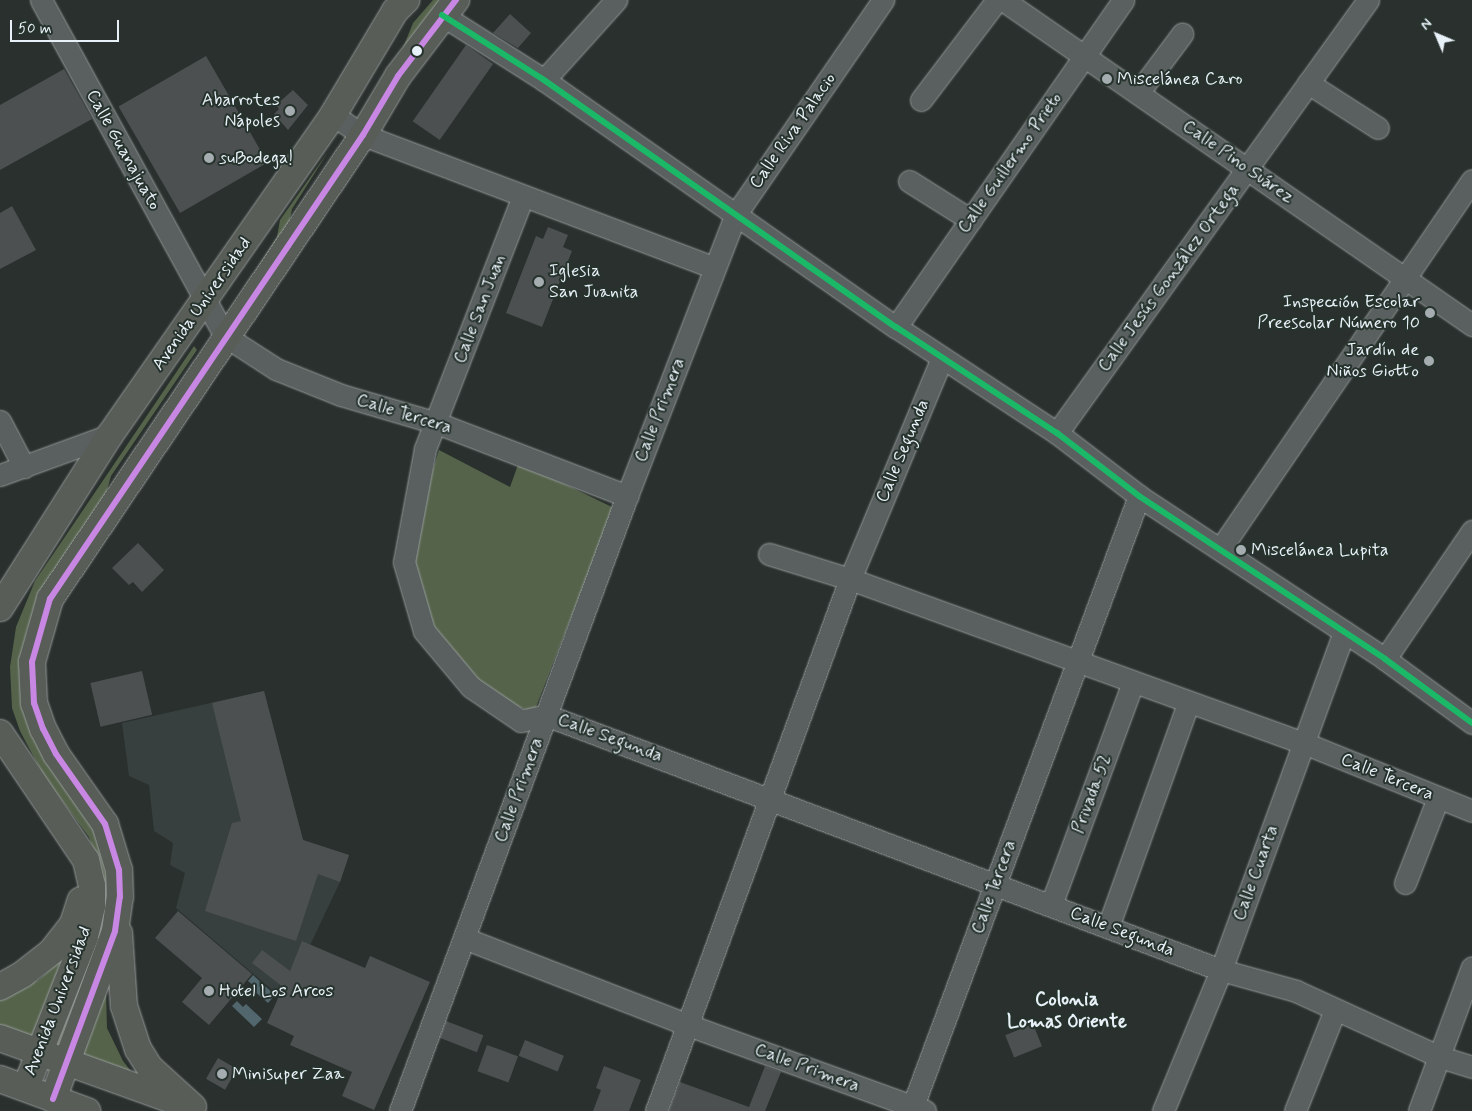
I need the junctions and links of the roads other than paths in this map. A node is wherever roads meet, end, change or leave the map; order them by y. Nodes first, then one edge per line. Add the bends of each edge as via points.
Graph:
1 (41, 0) edge
2 (406, 0) edge
3 (616, 0) edge
4 (883, 0) edge
5 (997, 0) edge
6 (1003, 0) edge
7 (1123, 0) edge
8 (1368, 0) edge
9 (449, 7) edge
10 (1182, 34) dead end
11 (1084, 56) junction
12 (544, 80) junction
13 (1308, 83) junction
14 (1138, 93) junction
15 (921, 100) dead end
16 (333, 115) junction
17 (1378, 128) dead end
18 (363, 135) junction
19 (1248, 168) junction
20 (1472, 180) edge
21 (909, 181) dead end
22 (523, 196) junction
23 (736, 214) junction
24 (970, 220) junction
25 (713, 267) junction
26 (1403, 280) junction
27 (206, 300) junction
28 (1472, 325) edge
29 (896, 327) junction
30 (225, 336) junction
31 (942, 358) junction
32 (0, 421) edge
33 (437, 422) junction
34 (1057, 433) junction
35 (110, 435) junction
36 (24, 467) junction
37 (0, 475) edge
38 (627, 496) junction
39 (1139, 496) junction
40 (1472, 531) edge
41 (1221, 548) junction
42 (769, 554) dead end
43 (850, 579) junction
44 (0, 608) edge
45 (1344, 632) junction
46 (1386, 659) junction
47 (1076, 663) junction
48 (1133, 682) junction
49 (1188, 703) junction
50 (546, 715) junction
51 (1472, 723) edge
52 (0, 733) edge
53 (1304, 743) junction
54 (771, 798) junction
55 (1438, 798) junction
56 (1472, 811) edge
57 (86, 860) junction
58 (1405, 883) dead end
59 (994, 886) junction
60 (120, 897) junction
61 (1051, 905) junction
62 (1108, 927) junction
63 (464, 938) junction
64 (1472, 967) edge
65 (1221, 970) junction
66 (0, 987) edge
67 (1336, 1010) junction
68 (688, 1025) junction
69 (0, 1038) edge
70 (40, 1052) junction
71 (1440, 1056) junction
72 (66, 1061) junction
73 (1472, 1067) edge
74 (0, 1079) edge
75 (26, 1087) junction
76 (53, 1099) junction
77 (196, 1110) edge
78 (916, 1110) edge
79 (87, 1111) edge
80 (400, 1111) edge
81 (656, 1111) edge
82 (1163, 1111) edge
83 (1296, 1111) edge
84 (1419, 1111) edge

1 - 27 street, Calle Guanajuato
2 - 16 main road, Avenida Universidad via 395,11
3 - 12 street
4 - 23 street, Calle Riva Palacio
5 - 15 street
6 - 11 street, Calle Pino Suárez
7 - 11 street, Calle Guillermo Prieto
8 - 13 street, Calle Jesús González Ortega
9 - 12 street
9 - 18 main road, Avenida Universidad via 398,76
10 - 14 street
11 - 14 street, Calle Pino Suárez
11 - 24 street, Calle Guillermo Prieto
12 - 23 street
13 - 17 street
13 - 19 street, Calle Jesús González Ortega
14 - 19 street, Calle Pino Suárez
16 - 18 street
16 - 27 main road, Avenida Universidad
18 - 22 street
18 - 30 main road, Avenida Universidad
19 - 26 street, Calle Pino Suárez
19 - 34 street, Calle Jesús González Ortega
20 - 26 street
21 - 24 street
22 - 25 street
22 - 33 street, Calle San Juan
23 - 25 street, Calle Riva Palacio
23 - 29 street
24 - 29 street, Calle Guillermo Prieto
25 - 38 street, Calle Primera
26 - 28 street, Calle Pino Suárez
26 - 41 street
27 - 30 street, Calle Tercera
27 - 35 main road, Avenida Universidad
29 - 31 street
30 - 33 street, Calle Tercera via 276,369 341,395
30 - 60 main road, Avenida Universidad via 50,599 32,662 34,703 43,729 105,824 119,870
31 - 34 street
31 - 43 street, Calle Segunda
32 - 36 street
33 - 38 street, Calle Tercera
33 - 50 street, Calle Segunda via 425,449 404,562 424,631 471,687 521,721
34 - 39 street
35 - 36 street
35 - 44 main road, Avenida Universidad
36 - 37 street
38 - 50 street, Calle Primera
39 - 41 street
39 - 47 street, Calle Tercera
40 - 46 street
41 - 45 street
42 - 43 street, Calle Tercera
43 - 47 street, Calle Tercera
43 - 54 street, Calle Segunda
45 - 46 street
45 - 53 street, Calle Cuarta
46 - 51 street
47 - 48 street, Calle Tercera
47 - 59 street, Calle Tercera
48 - 49 street, Calle Tercera
48 - 61 street, Privada 52
49 - 53 street, Calle Tercera
49 - 62 street
50 - 54 street, Calle Segunda
50 - 63 street, Calle Primera
52 - 57 main road, Avenida Universidad
53 - 55 street, Calle Tercera
53 - 65 street, Calle Cuarta
54 - 59 street, Calle Segunda
54 - 68 street, Calle Segunda
55 - 56 street, Calle Tercera
55 - 58 street
57 - 66 main road via 80,905 73,924 37,964
57 - 70 main road, Avenida Universidad via 92,885 92,906 85,938
59 - 61 street, Calle Segunda
59 - 78 street, Calle Tercera
60 - 72 main road, Avenida Universidad via 115,932
60 - 77 main road via 119,943 124,1006 130,1028 150,1068
61 - 62 street, Calle Segunda
62 - 65 street, Calle Segunda
63 - 68 street, Calle Primera
63 - 80 street, Calle Primera
64 - 71 street
65 - 67 street, Calle Segunda via 1296,991
65 - 82 street, Calle Cuarta
67 - 71 street, Calle Segunda
67 - 83 street
68 - 78 street, Calle Primera
68 - 81 street, Calle Segunda
69 - 70 main road
70 - 72 main road
70 - 75 main road, Avenida Universidad
71 - 73 street, Calle Segunda
71 - 84 street
72 - 76 main road, Avenida Universidad
72 - 77 main road
74 - 75 main road
75 - 76 main road
76 - 79 main road

